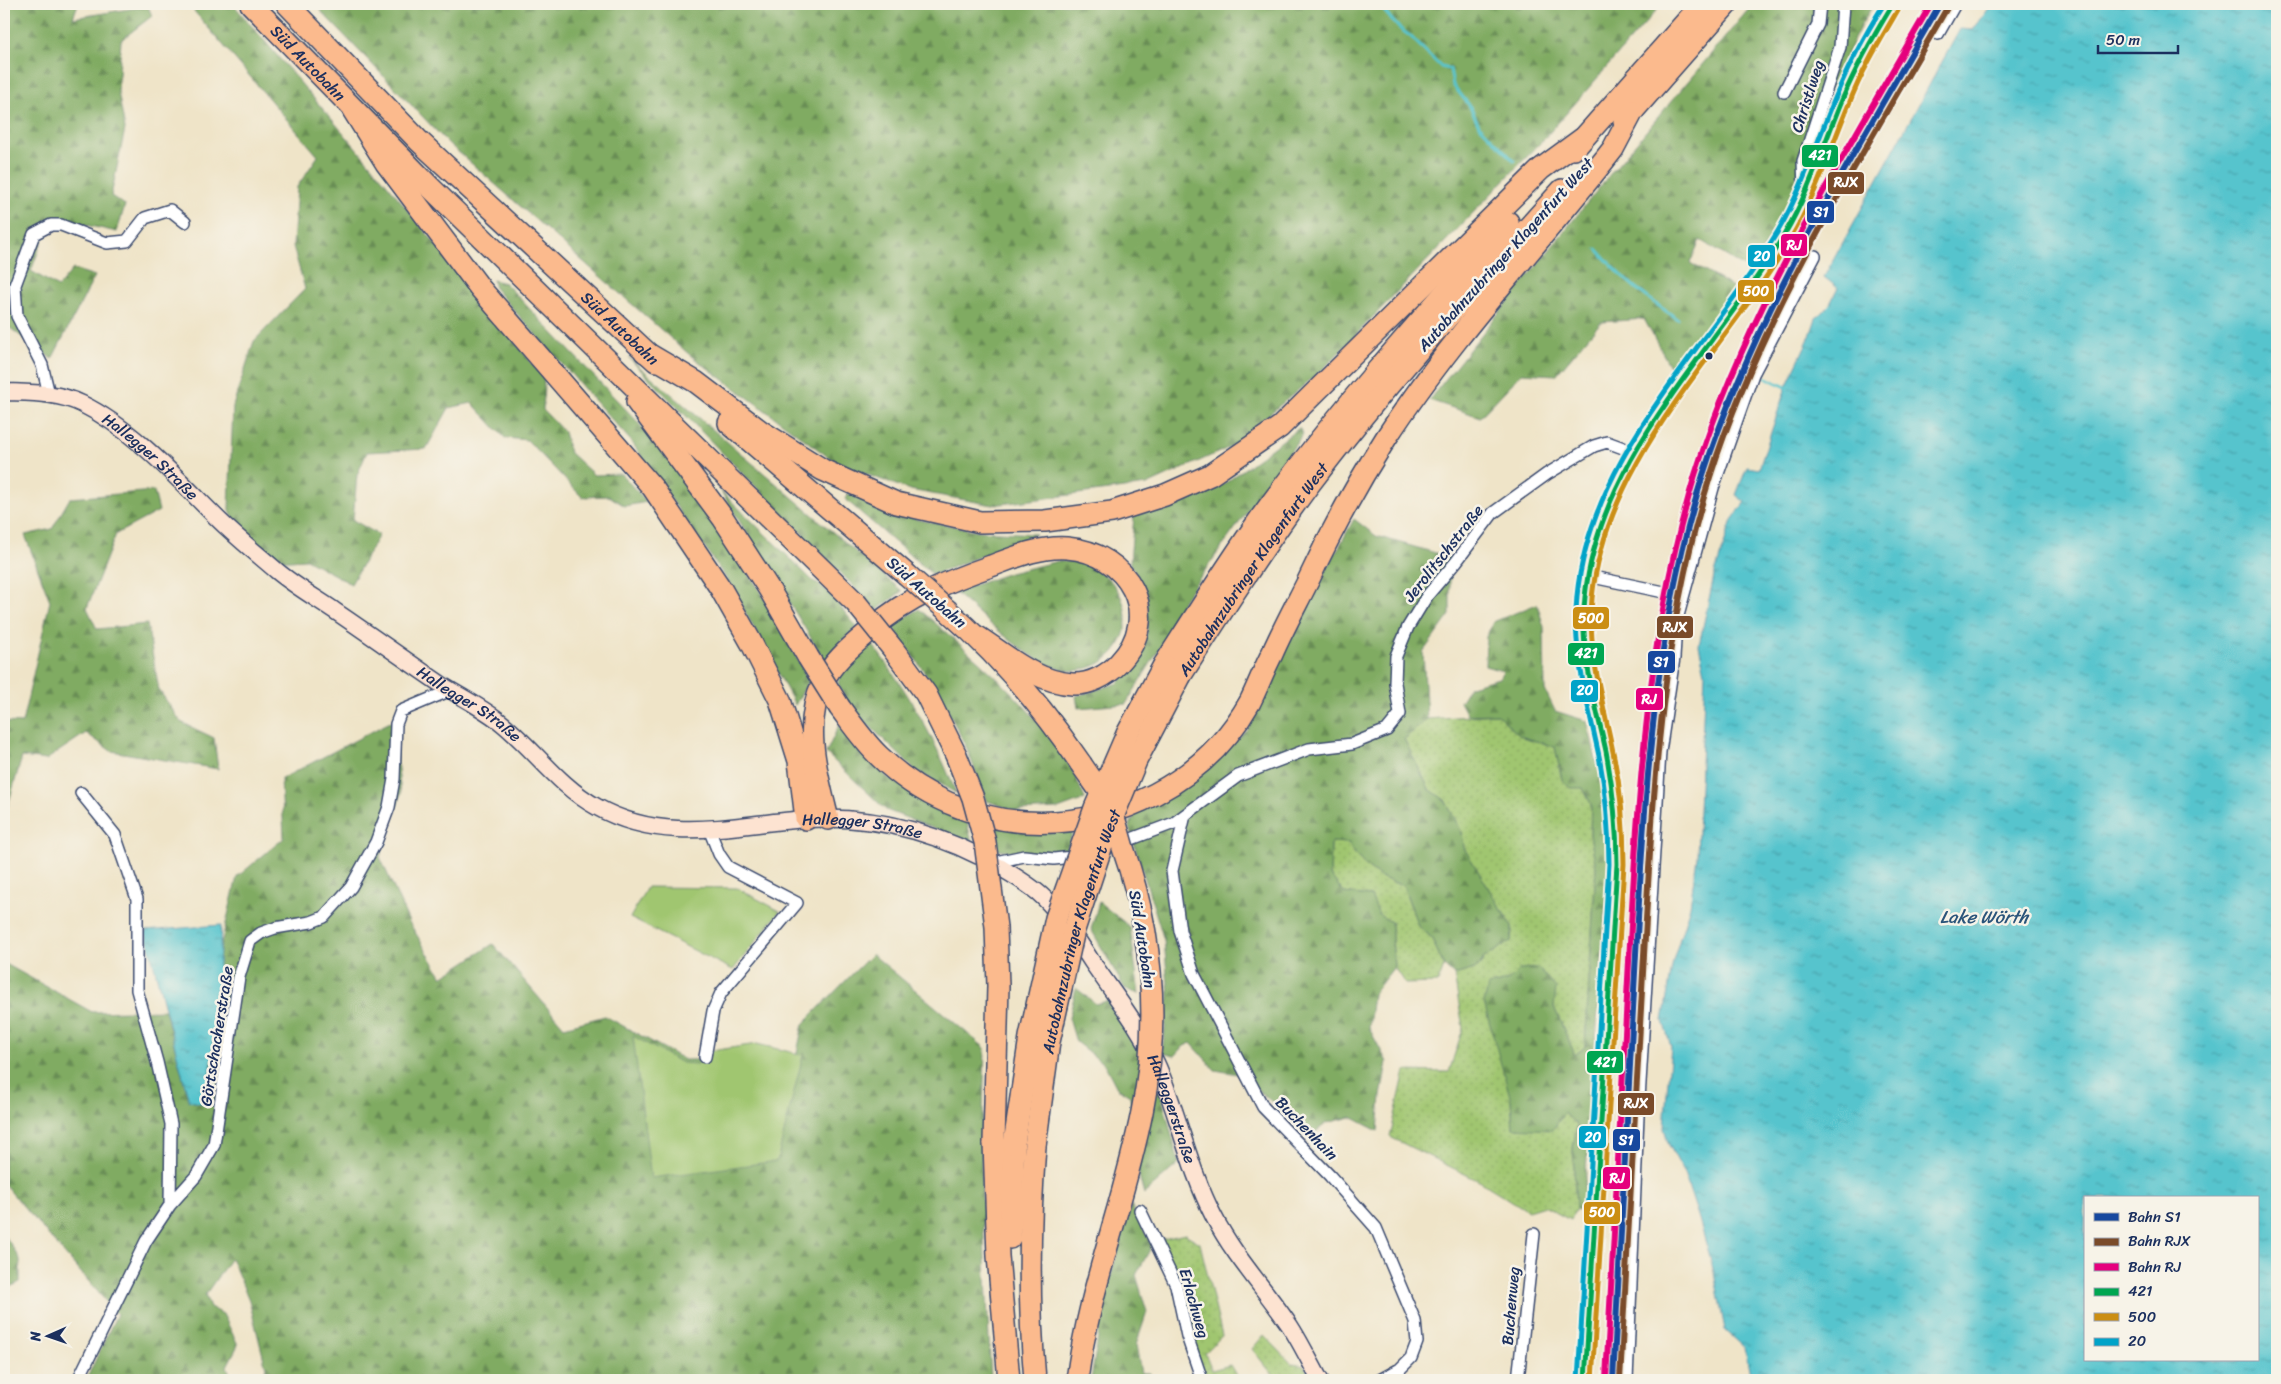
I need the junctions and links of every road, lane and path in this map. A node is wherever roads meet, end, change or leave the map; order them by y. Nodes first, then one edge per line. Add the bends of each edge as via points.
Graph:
1 (251, 4) edge
2 (287, 4) edge
3 (1702, 4) edge
4 (1727, 4) edge
5 (1820, 4) edge
6 (1842, 4) edge
7 (1893, 4) edge
8 (1955, 4) edge
9 (1938, 34) dead end
10 (1784, 92) dead end
11 (352, 110) junction
12 (1634, 111) junction
13 (1804, 198) junction
14 (185, 222) dead end
15 (1815, 256) dead end
16 (1417, 308) junction
17 (645, 352) junction
18 (615, 368) junction
19 (4, 392) edge
20 (49, 394) junction
21 (1634, 452) junction
22 (1588, 576) junction
23 (1664, 592) tunnel mouth
24 (978, 637) junction
25 (1173, 670) junction
26 (451, 690) junction
27 (81, 793) dead end
28 (1185, 815) junction
29 (806, 819) junction
30 (828, 819) junction
31 (709, 829) junction
32 (992, 863) junction
33 (705, 1057) dead end
34 (1014, 1145) junction
35 (170, 1205) junction
36 (1140, 1210) dead end
37 (1534, 1234) dead end
38 (78, 1380) edge
39 (1010, 1380) edge
40 (1036, 1380) edge
41 (1077, 1380) edge
42 (1202, 1380) edge
43 (1320, 1380) edge
44 (1380, 1380) edge
45 (1518, 1380) edge
46 (1585, 1380) edge
47 (1627, 1380) edge

1 - 11 highway, Süd Autobahn
2 - 17 highway, Süd Autobahn via 419,141
3 - 16 highway, Autobahnzubringer Klagenfurt West via 1582,139 1541,170
4 - 12 highway, Autobahnzubringer Klagenfurt West
5 - 10 street via 1818,24
6 - 13 street, Christlweg via 1840,47 1803,161
7 - 13 main road via 1843,99
8 - 9 street
11 - 18 highway, Süd Autobahn
11 - 29 highway via 386,163 480,288 653,488 721,589 780,700 799,761
12 - 18 highway, bridge via 1613,149 1428,376 1356,484 1250,702 1228,734 1188,774 1144,801 1106,816 1061,822 1013,821 984,815 950,804 904,777 879,757 840,708 723,518 669,443 648,420
12 - 25 highway, Autobahnzubringer Klagenfurt West via 1386,388 1309,485
13 - 21 main road via 1758,275
14 - 20 street via 170,210 161,212 145,218 127,241 107,243 60,225 51,225 34,234 15,285 17,316 42,366
15 - 47 street via 1753,374 1714,488 1676,623 1660,752 1638,1116
16 - 17 highway via 1340,370 1280,427 1210,475 1165,495 1112,512 1045,521 980,522 896,503 855,486 762,432 696,382
16 - 25 highway, Autobahnzubringer Klagenfurt West via 1262,516
17 - 24 highway, Süd Autobahn, bridge
18 - 34 highway, Süd Autobahn, bridge via 856,604 926,694 956,755 973,798 985,842 996,927
19 - 20 main road, Hallegger Straße
20 - 26 main road, Hallegger Straße via 85,405 139,443 190,489 211,513 279,572
21 - 22 main road via 1605,510
21 - 28 street, Jerolitschstraße via 1607,442 1594,446 1547,474 1493,513 1427,596 1408,627 1396,656 1395,683 1400,714 1387,730 1352,744 1308,749 1238,776
22 - 23 street
22 - 46 main road via 1586,646 1614,802 1617,864
24 - 30 highway via 1034,674 1073,684 1092,681 1110,673 1130,652 1138,632 1139,612 1134,591 1117,568 1105,558 1068,548 1026,553 968,574 892,613 846,651 823,681 817,698 812,740
24 - 41 highway, Süd Autobahn, bridge via 1049,717 1110,808 1134,878 1144,924 1153,1005 1152,1041 1142,1113 1090,1302
25 - 34 highway, Autobahnzubringer Klagenfurt West, bridge via 1127,734 1095,808 1056,918 1030,1037
26 - 31 main road, Hallegger Straße via 507,727 567,787 595,806 614,816 653,828
26 - 35 street, Görtschacherstraße via 401,711 396,724 394,779 389,807 376,842 340,901 324,917 275,928 250,941 239,977 217,1136 196,1176
27 - 35 street via 115,835 137,899 137,990 171,1124
28 - 32 street, Jerolitschstraße via 1159,831 1081,856 1054,859 1024,856
28 - 44 street, Buchenhain via 1172,871 1180,931 1194,974 1263,1107 1376,1228 1415,1321 1418,1342 1411,1358 1400,1369
29 - 30 main road, Hallegger Straße
29 - 31 main road, Hallegger Straße
30 - 32 main road, Hallegger Straße via 867,821 915,830 960,846
31 - 33 street via 728,867 797,903 721,992 713,1011
32 - 43 main road, Halleggerstraße via 1047,900 1140,1029 1159,1071 1190,1164 1214,1217 1232,1248 1288,1324
34 - 39 highway, Süd Autobahn via 995,1198
34 - 40 highway, Autobahnzubringer Klagenfurt West via 1029,1278
35 - 38 street via 146,1241
36 - 42 street, Erlachweg via 1176,1284 1187,1336
37 - 45 street, Buchenweg

